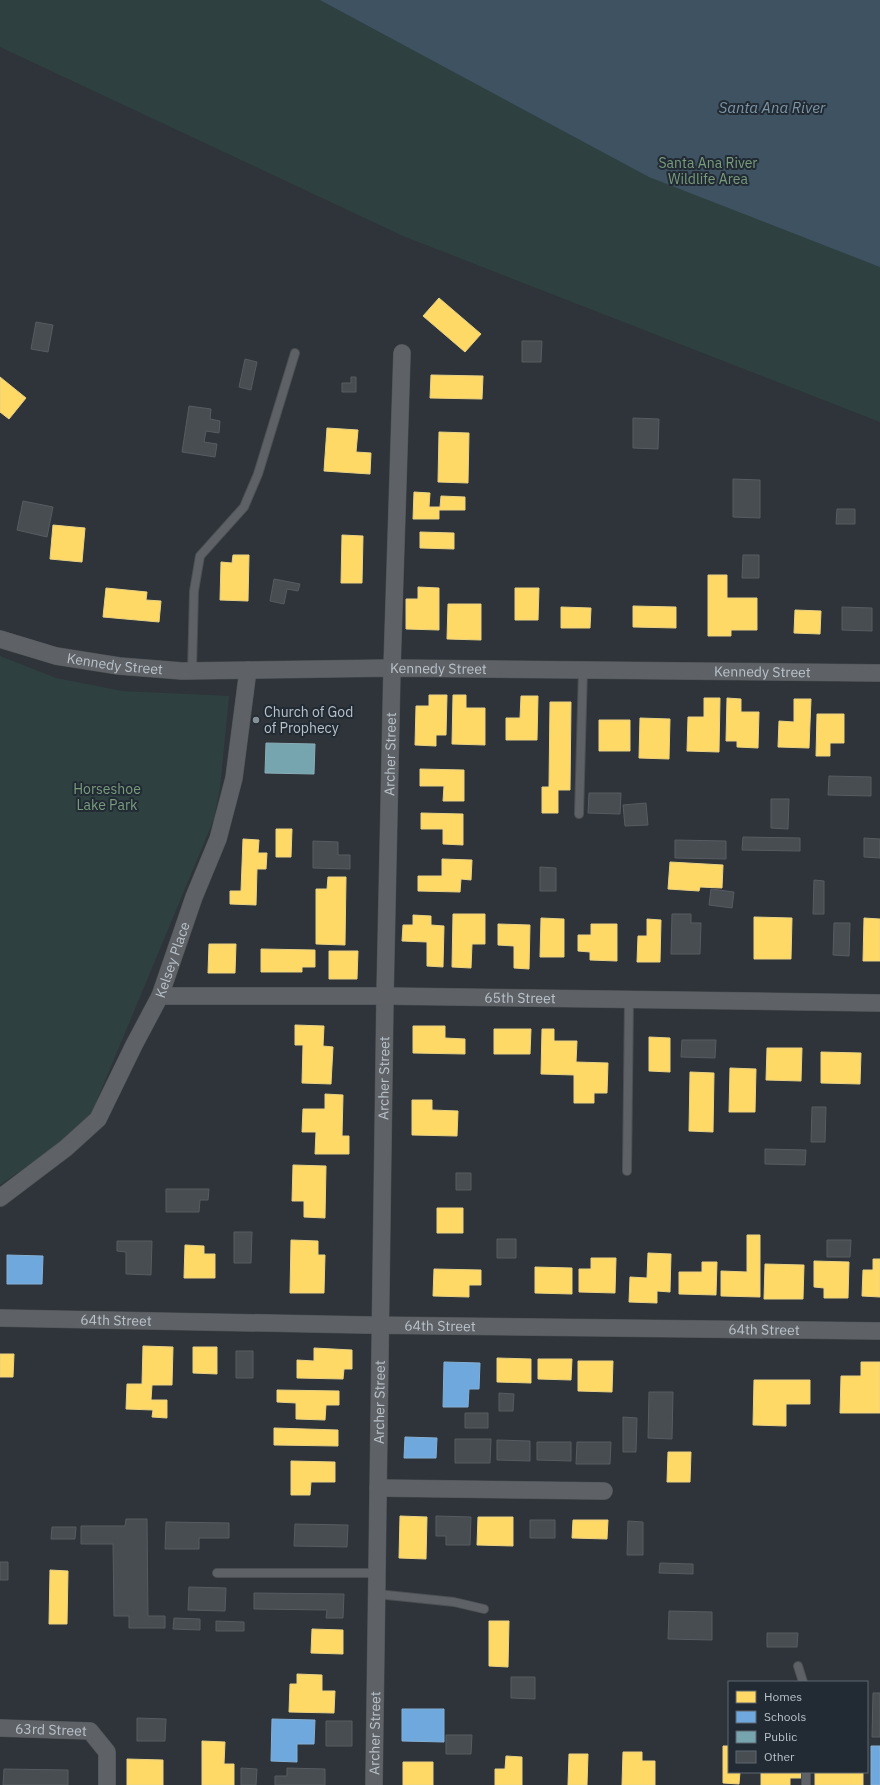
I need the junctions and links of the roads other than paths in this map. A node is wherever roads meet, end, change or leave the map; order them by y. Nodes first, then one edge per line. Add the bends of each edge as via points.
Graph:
1 (295, 353) dead end
2 (402, 353) dead end
3 (0, 639) edge
4 (392, 668) junction
5 (248, 670) junction
6 (583, 670) junction
7 (192, 671) junction
8 (880, 673) edge
9 (579, 814) dead end
10 (160, 996) junction
11 (385, 996) junction
12 (629, 1000) junction
13 (880, 1003) edge
14 (627, 1171) dead end
15 (0, 1198) edge
16 (0, 1318) edge
17 (380, 1324) junction
18 (880, 1331) edge
19 (378, 1488) junction
20 (604, 1491) dead end
21 (216, 1573) dead end
22 (377, 1573) junction
23 (377, 1594) junction
24 (484, 1609) dead end
25 (798, 1666) dead end
26 (803, 1681) edge
27 (0, 1728) edge
28 (806, 1773) edge
29 (107, 1785) edge
30 (374, 1785) edge
31 (806, 1785) edge

1 - 7 lane via 258,474 244,507 200,556 194,591
2 - 4 street, Archer Street
3 - 7 street, Kennedy Street via 56,656 119,666
4 - 5 street, Kennedy Street
4 - 6 street, Kennedy Street
4 - 11 street, Archer Street
5 - 7 street, Kennedy Street
5 - 10 street, Kelsey Place via 234,778 224,816
6 - 8 street, Kennedy Street
6 - 9 lane
10 - 11 street, 65th Street
10 - 15 street, Kelsey Place via 98,1119 66,1148
11 - 12 street, 65th Street
11 - 17 street, Archer Street
12 - 13 street, 65th Street
12 - 14 lane
16 - 17 street, 64th Street
17 - 18 street, 64th Street
17 - 19 street, Archer Street
19 - 20 street
19 - 22 street, Archer Street
21 - 22 lane
22 - 23 street, Archer Street
23 - 24 lane via 454,1602
23 - 30 street, Archer Street
25 - 26 lane
27 - 29 street, 63rd Street via 90,1731 107,1752
28 - 31 lane

